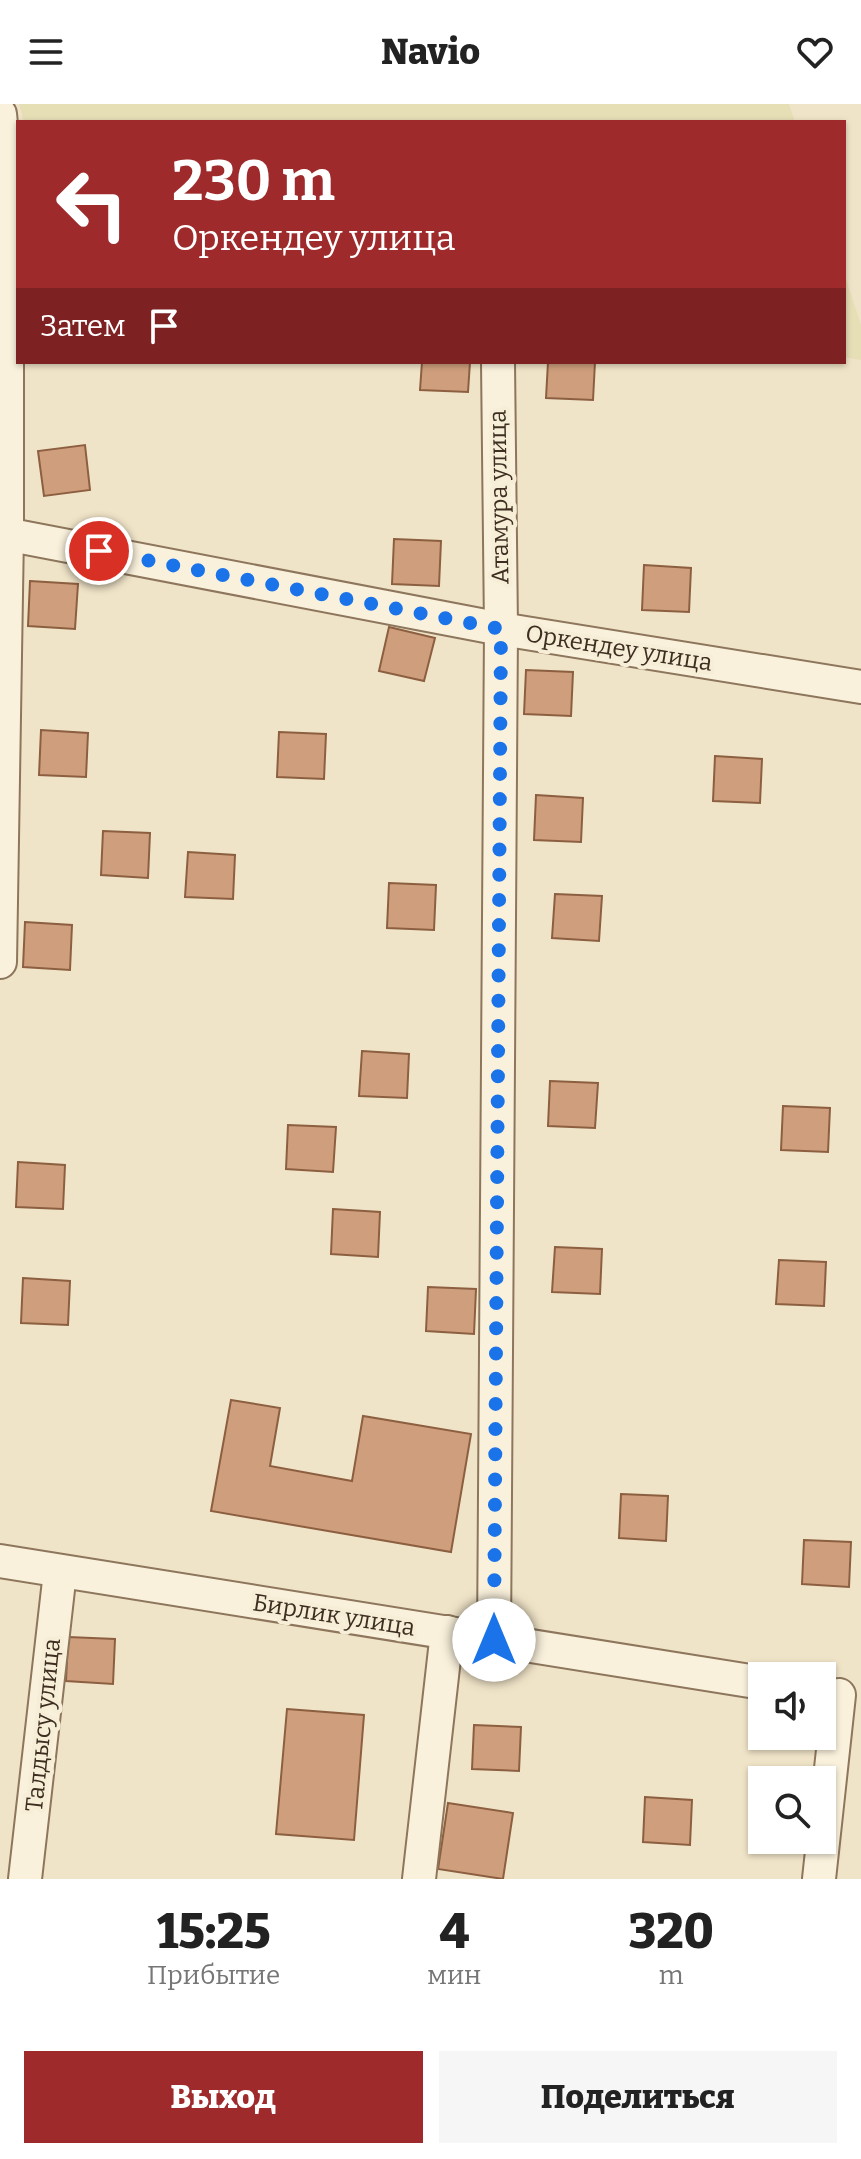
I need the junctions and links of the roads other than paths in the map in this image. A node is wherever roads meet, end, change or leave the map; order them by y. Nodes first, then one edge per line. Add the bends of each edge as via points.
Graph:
1 (0, 114) edge
2 (498, 364) edge
3 (3, 533) edge
4 (501, 629) junction
5 (861, 687) edge
6 (0, 962) edge
7 (0, 1561) edge
8 (60, 1572) junction
9 (447, 1632) junction
10 (494, 1640) junction
11 (748, 1681) edge
12 (841, 1695) edge
13 (25, 1879) edge
14 (419, 1879) edge
15 (819, 1879) edge

1 - 3 street via 7,187
2 - 4 street, Атамура улица
3 - 4 street, Оркендеу улица
3 - 6 street
4 - 5 street, Оркендеу улица
4 - 10 street, Атамура улица
7 - 8 street, Бирлик улица
8 - 9 street, Бирлик улица
8 - 13 street, Талдысу улица
9 - 10 street, Бирлик улица
9 - 14 street
10 - 11 street, Бирлик улица
12 - 15 street

